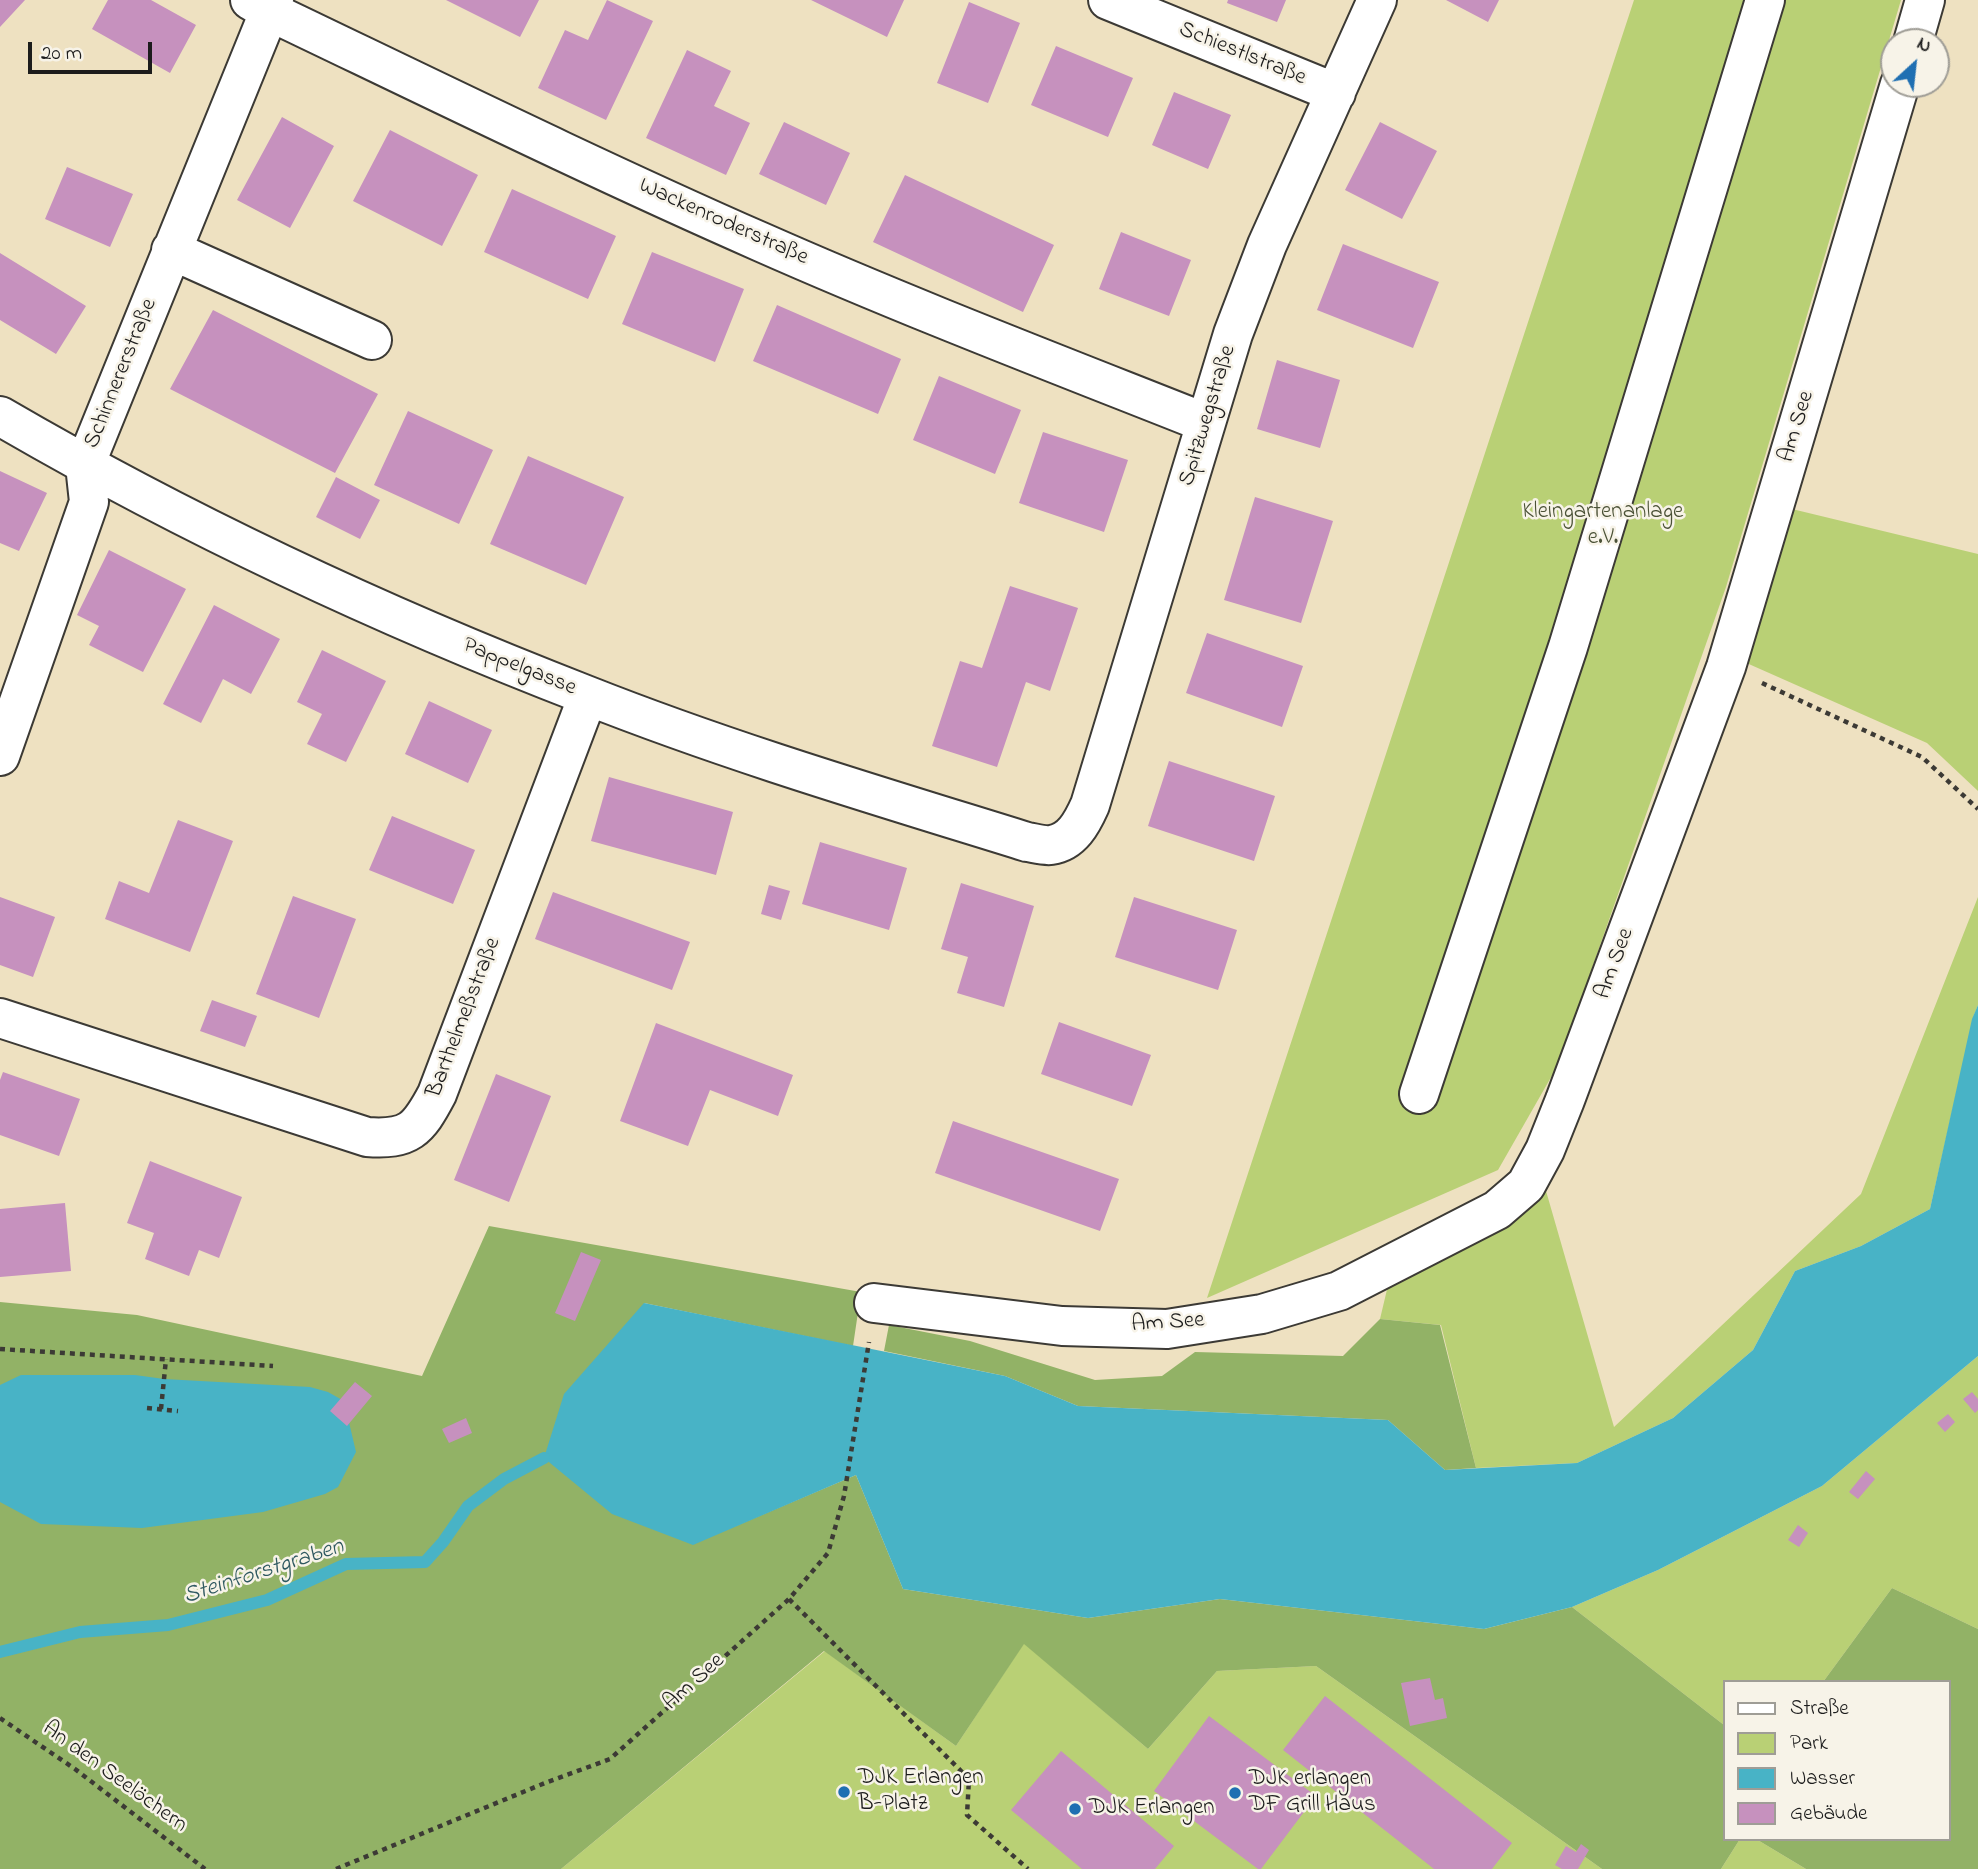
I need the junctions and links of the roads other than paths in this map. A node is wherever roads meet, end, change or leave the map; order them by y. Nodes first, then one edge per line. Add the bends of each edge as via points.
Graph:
1 (1108, 0) edge
2 (1377, 0) edge
3 (1765, 0) edge
4 (1925, 0) edge
5 (264, 4) edge
6 (1917, 28) edge
7 (1336, 93) junction
8 (1896, 98) edge
9 (172, 250) junction
10 (372, 340) dead end
11 (0, 416) edge
12 (1206, 423) junction
13 (85, 466) junction
14 (588, 696) junction
15 (0, 756) edge
16 (1066, 839) joint
17 (1, 1021) edge
18 (1419, 1094) dead end
19 (872, 1319) road end

1 - 7 street, Schiestlstraße
2 - 7 street, Spitzwegstraße
3 - 18 street via 1568,647
4 - 6 street
5 - 9 street, Schinnererstraße
5 - 12 street, Wackenroderstraße via 516,130 762,242
7 - 12 street, Spitzwegstraße via 1267,245
8 - 19 street, Am See via 1726,667 1565,1100 1526,1185 1497,1210 1339,1291 1262,1314 1167,1329
9 - 10 street
9 - 13 street, Schinnererstraße
11 - 13 street, Pappelgasse
12 - 16 street, Spitzwegstraße via 1090,805 1081,825
13 - 14 street, Pappelgasse via 296,572
13 - 15 street, Schinnererstraße via 89,502
14 - 16 street, Pappelgasse via 803,772 1027,842 1050,845
14 - 17 street, Barthelmeßstraße via 437,1094 424,1118 406,1134 367,1138

